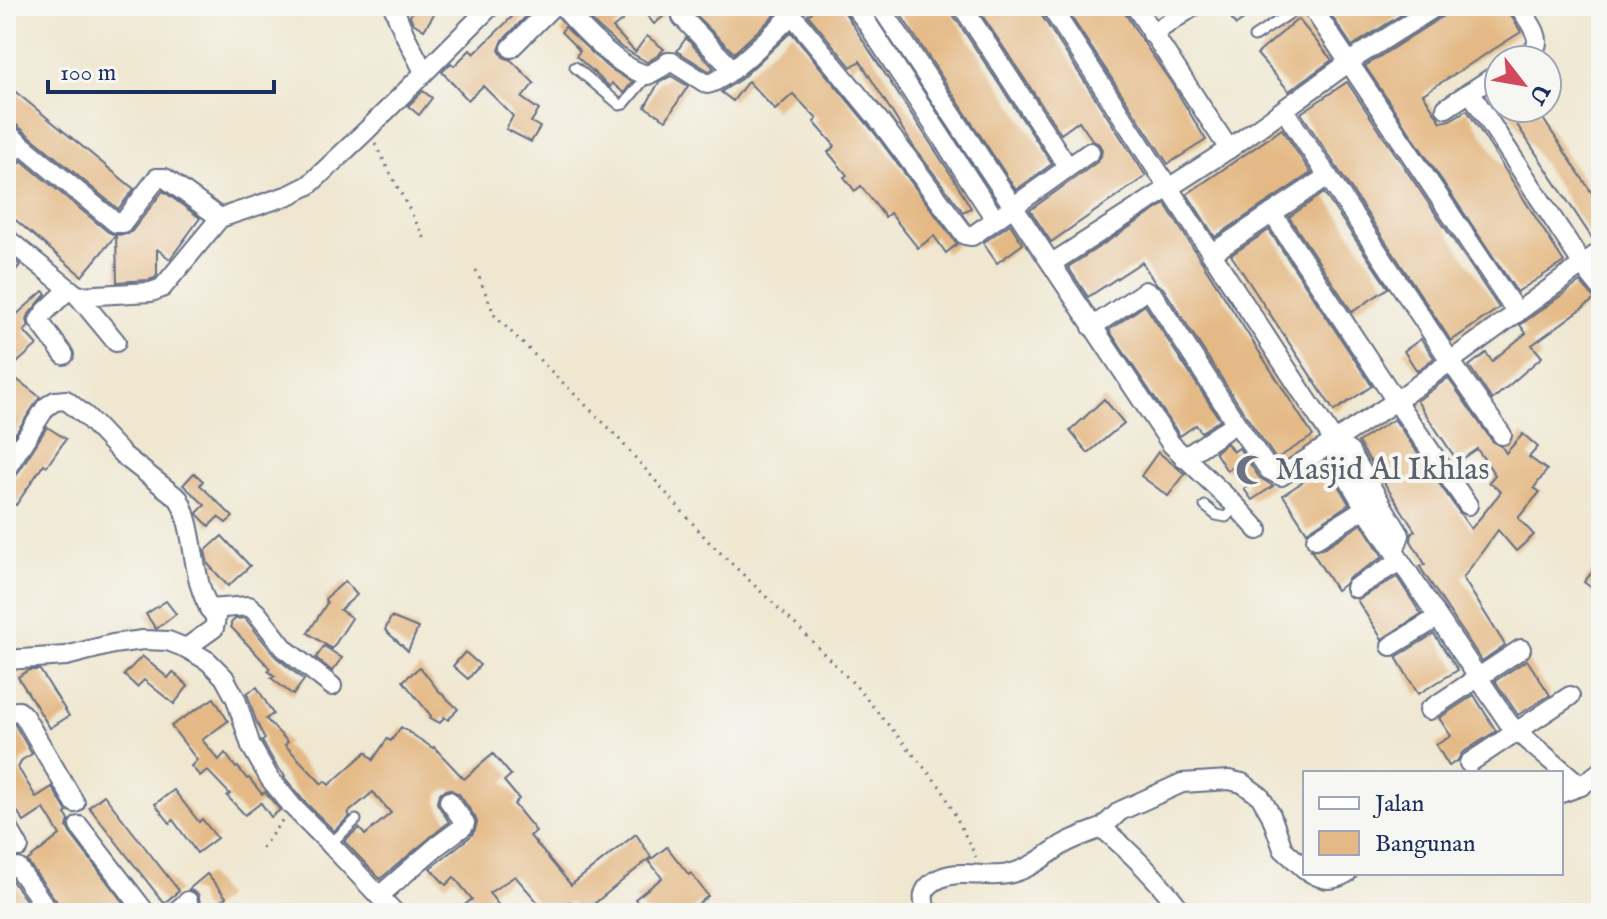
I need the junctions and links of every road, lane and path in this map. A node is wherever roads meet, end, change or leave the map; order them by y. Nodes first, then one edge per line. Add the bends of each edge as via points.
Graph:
1 (393, 6) edge
2 (491, 6) edge
3 (553, 6) edge
4 (562, 6) edge
5 (962, 6) edge
6 (1050, 6) edge
7 (1135, 6) edge
8 (1194, 6) edge
9 (1301, 6) edge
10 (1311, 6) edge
11 (1437, 6) edge
12 (1519, 6) edge
13 (890, 8) edge
14 (788, 10) edge
15 (860, 13) edge
16 (682, 17) dead end
17 (1152, 34) junction
18 (1254, 37) dead end
19 (1537, 44) edge
20 (511, 48) dead end
21 (1348, 63) junction
22 (575, 67) dead end
23 (733, 70) junction
24 (424, 72) junction
25 (648, 75) junction
26 (1483, 83) edge
27 (1470, 92) junction
28 (1446, 108) dead end
29 (1284, 110) junction
30 (367, 130) junction
31 (13, 138) edge
32 (1229, 149) junction
33 (1090, 152) dead end
34 (6, 161) edge
35 (1068, 167) junction
36 (1328, 176) junction
37 (1168, 190) junction
38 (981, 198) junction
39 (1012, 204) junction
40 (1272, 213) junction
41 (220, 218) junction
42 (995, 219) junction
43 (6, 238) edge
44 (427, 243) dead end
45 (1601, 251) edge
46 (1211, 254) junction
47 (1052, 263) junction
48 (1584, 265) junction
49 (476, 270) dead end
50 (1601, 289) edge
51 (74, 292) junction
52 (1517, 313) junction
53 (1092, 327) junction
54 (116, 342) dead end
55 (64, 355) dead end
56 (1451, 362) junction
57 (1396, 401) junction
58 (1236, 423) junction
59 (1502, 435) dead end
60 (1334, 441) junction
61 (1184, 458) junction
62 (6, 469) edge
63 (1468, 505) dead end
64 (1205, 506) dead end
65 (1236, 506) junction
66 (1365, 508) junction
67 (1258, 530) dead end
68 (1316, 539) dead end
69 (1397, 556) junction
70 (1355, 588) dead end
71 (209, 609) junction
72 (1437, 618) junction
73 (1391, 646) dead end
74 (186, 648) junction
75 (1521, 649) dead end
76 (6, 660) edge
77 (1477, 678) junction
78 (332, 686) dead end
79 (1570, 696) dead end
80 (1429, 710) dead end
81 (15, 714) edge
82 (1516, 731) junction
83 (1469, 763) dead end
84 (1601, 771) edge
85 (1581, 786) junction
86 (1563, 792) edge
87 (449, 801) dead end
88 (75, 803) dead end
89 (293, 807) junction
90 (356, 820) dead end
91 (6, 824) edge
92 (79, 826) dead end
93 (1102, 828) junction
94 (330, 844) junction
95 (19, 847) dead end
96 (262, 848) dead end
97 (1303, 867) edge
98 (18, 868) dead end
99 (984, 874) junction
100 (1315, 875) edge
101 (1343, 875) edge
102 (379, 896) junction
103 (50, 913) edge
104 (146, 913) edge
105 (395, 913) edge
106 (927, 913) edge
107 (1183, 913) edge

1 - 24 street
2 - 24 street
3 - 20 street
4 - 25 street via 614,56
5 - 35 street
6 - 37 street
7 - 17 street
8 - 17 street
9 - 18 lane
10 - 21 street
11 - 21 street
12 - 19 street
13 - 15 street
13 - 39 street
14 - 23 street
14 - 42 street via 963,233 972,236
15 - 38 street
16 - 23 street
17 - 32 street
21 - 29 street
21 - 52 street
22 - 25 lane via 620,105
23 - 25 street via 713,84 672,62
24 - 30 street
26 - 27 street
27 - 28 street
27 - 48 street
29 - 32 street
29 - 36 street
30 - 41 street via 299,191
30 - 44 path
31 - 34 street
31 - 41 street via 116,223 123,223 157,178 169,179
32 - 37 street
33 - 35 street
35 - 39 street
36 - 40 street
36 - 56 street
37 - 46 street
37 - 47 street
38 - 39 street
38 - 42 street
39 - 42 street
39 - 47 street
40 - 46 street
40 - 57 street
41 - 51 street via 162,288
43 - 51 street
45 - 48 street
46 - 60 street
47 - 53 street
48 - 50 street
48 - 52 street
49 - 99 path via 495,316 612,431 708,541 855,685 942,789
51 - 54 street
51 - 55 street via 39,321
52 - 56 street
53 - 58 street via 1149,293
53 - 61 street
56 - 57 street
56 - 59 street
57 - 60 street
57 - 63 street
58 - 60 street via 1269,470 1281,476
58 - 61 street
60 - 66 street via 1337,460
60 - 69 street via 1350,452 1400,535
61 - 65 street
62 - 71 street via 46,407 70,401 123,455 179,499
64 - 65 lane via 1226,517
65 - 67 street
66 - 68 street
66 - 69 street
69 - 70 street
69 - 72 street
71 - 74 street via 216,618 214,628
71 - 78 street via 249,606 285,649
72 - 73 street
72 - 77 street
74 - 76 street via 143,640 66,656
74 - 89 street via 224,677 251,746
75 - 77 street
77 - 80 street
77 - 82 street
79 - 82 street
81 - 88 street
82 - 83 street
82 - 85 street
84 - 85 street
85 - 86 street
87 - 102 street via 464,826
89 - 94 street
89 - 96 path
90 - 94 lane
91 - 95 street
92 - 104 street
93 - 97 street via 1120,811 1182,783 1229,780 1260,796 1283,849
93 - 99 street via 1007,875
93 - 107 street
94 - 102 street
98 - 103 street
99 - 106 street via 936,880 922,899
100 - 101 street via 1324,880
102 - 105 street

